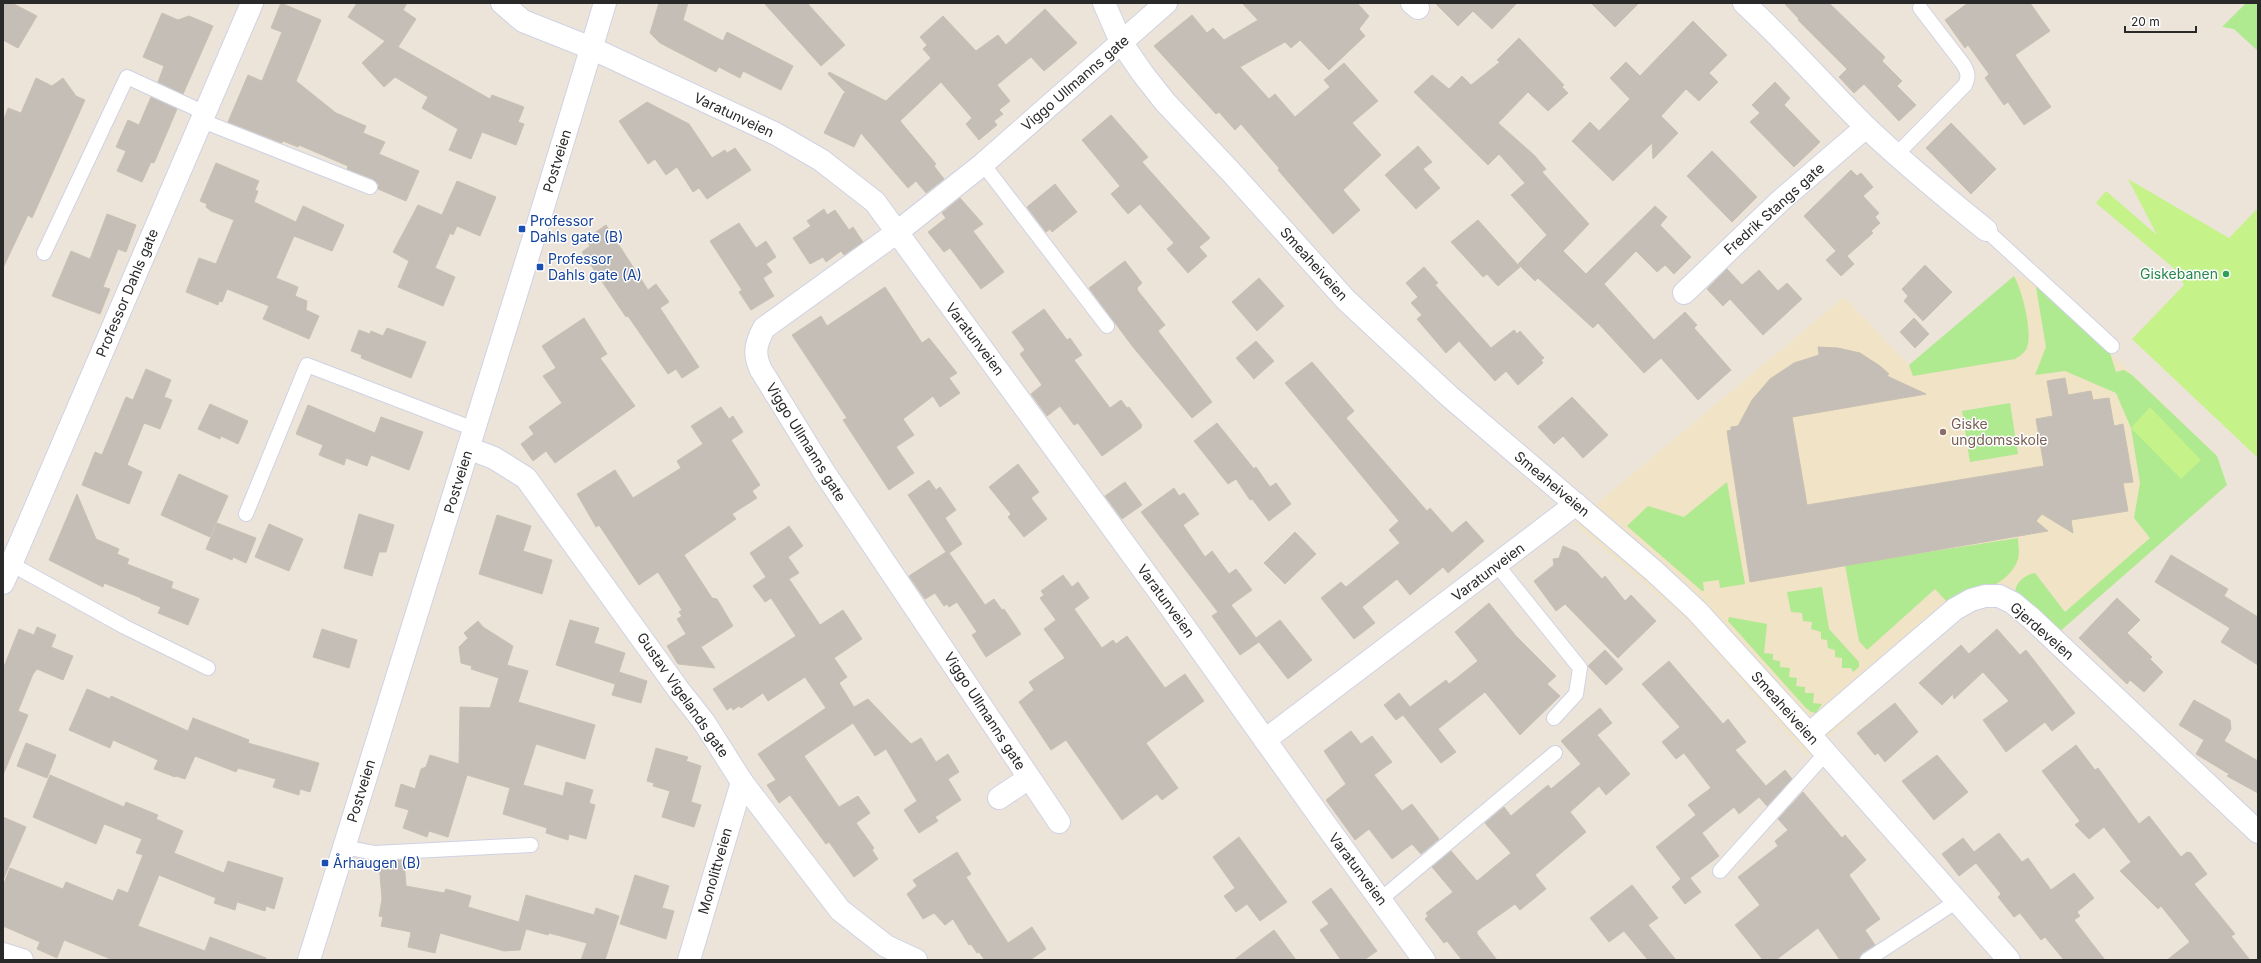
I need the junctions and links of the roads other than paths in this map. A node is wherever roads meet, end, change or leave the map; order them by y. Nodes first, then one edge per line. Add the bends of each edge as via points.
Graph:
1 (252, 3) edge
2 (502, 3) edge
3 (605, 3) edge
4 (1104, 3) edge
5 (1166, 3) edge
6 (1744, 3) edge
7 (1920, 8) dead end
8 (1121, 42) junction
9 (591, 48) junction
10 (202, 116) junction
11 (1866, 127) junction
12 (1897, 154) junction
13 (983, 164) junction
14 (370, 187) dead end
15 (1986, 230) joint
16 (896, 233) junction
17 (44, 253) dead end
18 (1684, 292) dead end
19 (1107, 326) dead end
20 (2112, 346) dead end
21 (471, 438) junction
22 (1576, 504) junction
23 (246, 514) dead end
24 (1497, 565) junction
25 (7, 574) edge
26 (208, 668) dead end
27 (1554, 718) dead end
28 (1809, 734) junction
29 (1265, 740) junction
30 (1554, 753) dead end
31 (1826, 753) junction
32 (1029, 778) junction
33 (742, 782) junction
34 (999, 798) dead end
35 (1059, 822) dead end
36 (2258, 832) edge
37 (531, 845) dead end
38 (344, 847) junction
39 (1720, 871) dead end
40 (1381, 899) junction
41 (1957, 901) junction
42 (3, 954) edge
43 (22, 960) edge
44 (309, 960) edge
45 (689, 960) edge
46 (916, 960) edge
47 (1424, 960) edge
48 (1867, 960) edge
49 (2009, 960) edge

1 - 10 street, Professor Dahls gate
2 - 9 street, Varatunveien via 523,21
3 - 9 street, Postveien
4 - 8 street, Smeaheiveien
5 - 8 street, Viggo Ullmanns gate
6 - 11 street via 1782,38
7 - 12 lane via 1963,64 1968,79
8 - 13 street, Viggo Ullmanns gate
8 - 22 street, Smeaheiveien via 1165,102 1346,300 1448,396
9 - 16 street, Varatunveien via 776,134 821,160 875,202
9 - 21 street, Postveien
10 - 14 lane
10 - 17 lane via 126,77
10 - 25 street, Professor Dahls gate
11 - 12 street
11 - 18 street, Fredrik Stangs gate via 1779,202
12 - 15 street via 1937,191
13 - 16 street, Viggo Ullmanns gate
13 - 19 lane
15 - 20 lane
16 - 29 street, Varatunveien
16 - 32 street, Viggo Ullmanns gate via 764,328 756,342 756,360 824,472
21 - 23 lane via 307,365
21 - 33 street, Gustav Vigelands gate via 494,458 526,478 704,722
21 - 38 street, Postveien
22 - 24 street, Varatunveien
22 - 28 street, Smeaheiveien via 1697,611
24 - 27 lane via 1580,668 1576,694
24 - 29 street, Varatunveien
25 - 26 lane
28 - 31 street, Smeaheiveien
28 - 36 street, Gjerdeveien via 1955,609 1985,596 1999,596 2013,603 2031,618
29 - 40 street, Varatunveien
30 - 40 lane
31 - 39 lane
31 - 41 street, Smeaheiveien
32 - 34 street, Viggo Ullmanns gate
32 - 35 street, Viggo Ullmanns gate
33 - 45 street, Monolittveien
33 - 46 street, Gustav Vigelands gate via 840,910 886,946
37 - 38 lane via 375,853
38 - 44 street, Postveien
40 - 47 street, Varatunveien
41 - 48 lane
41 - 49 street, Smeaheiveien
42 - 43 street

